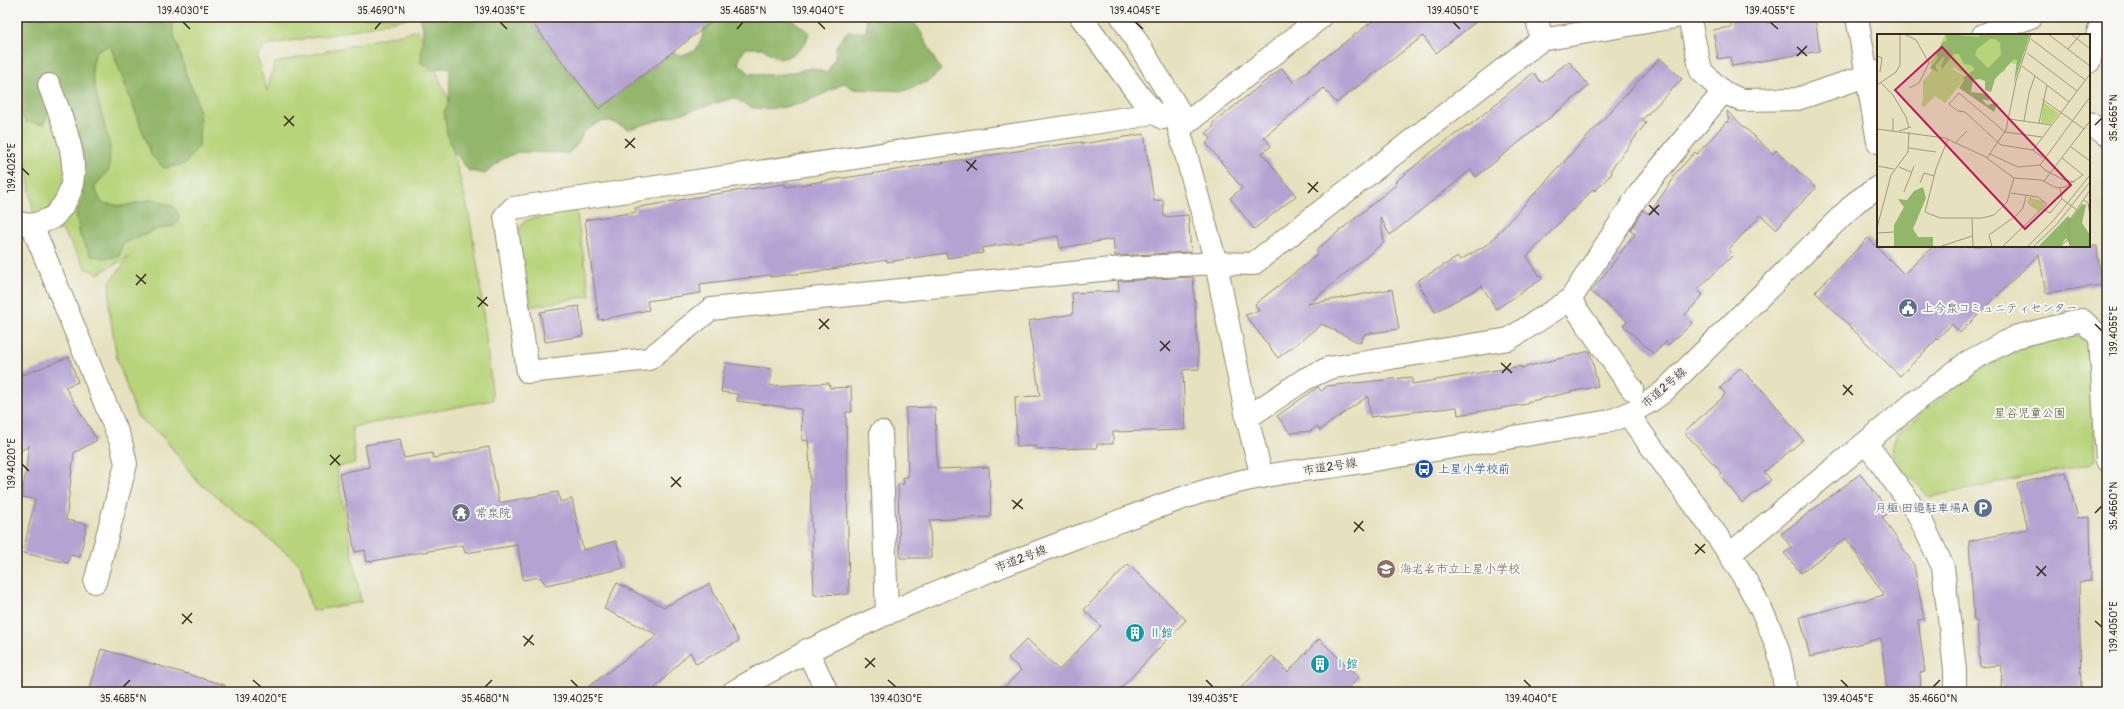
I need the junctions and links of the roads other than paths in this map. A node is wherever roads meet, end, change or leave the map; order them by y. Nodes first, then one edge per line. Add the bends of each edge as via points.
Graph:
1 (1081, 17) edge
2 (1122, 17) edge
3 (1321, 17) edge
4 (1537, 17) edge
5 (1676, 17) edge
6 (1689, 17) edge
7 (1857, 17) edge
8 (2031, 17) edge
9 (2102, 17) edge
10 (1986, 34) edge
11 (1542, 40) junction
12 (2090, 59) edge
13 (1872, 74) edge
14 (49, 85) dead end
15 (1723, 92) junction
16 (1153, 112) junction
17 (2090, 124) edge
18 (1179, 129) junction
19 (1877, 131) edge
20 (2107, 135) edge
21 (1877, 189) edge
22 (25, 224) edge
23 (1216, 263) junction
24 (1570, 300) junction
25 (1632, 389) dead end
26 (2106, 404) edge
27 (1629, 415) junction
28 (1247, 418) junction
29 (882, 432) dead end
30 (1866, 443) junction
31 (2107, 460) edge
32 (1262, 476) junction
33 (1730, 554) junction
34 (95, 582) dead end
35 (887, 614) junction
36 (808, 650) junction
37 (733, 692) edge
38 (827, 692) edge
39 (1786, 692) edge
40 (1955, 692) edge

1 - 16 street
2 - 18 street via 1179,111
3 - 18 street
4 - 11 street
5 - 11 street
6 - 15 street via 1700,71
7 - 13 street
8 - 10 street
9 - 12 street
11 - 23 street via 1253,264
13 - 15 street via 1797,99 1741,100
13 - 19 street
14 - 22 street via 68,135 73,186 65,203 54,217
15 - 24 street via 1639,194
16 - 18 street
16 - 23 street via 513,208 505,216 528,372 649,359 711,309 1111,269
17 - 20 street
18 - 23 street
21 - 27 street, 市道2号線 via 1856,202 1662,393
22 - 34 street via 121,442 126,464
23 - 28 street
24 - 25 street
24 - 28 street via 1509,339 1329,368 1305,378
26 - 30 street via 2100,337 2082,320 2015,337 1968,362
26 - 31 street
27 - 32 street, 市道2号線 via 1579,426
27 - 33 street
28 - 32 street
29 - 35 street
30 - 33 street
30 - 40 street via 1918,514 1943,567 1955,670
32 - 35 street, 市道2号線 via 1134,516 1013,561
33 - 39 street via 1755,596 1777,648
35 - 36 street, 市道2号線
36 - 37 street, 市道2号線
36 - 38 street

